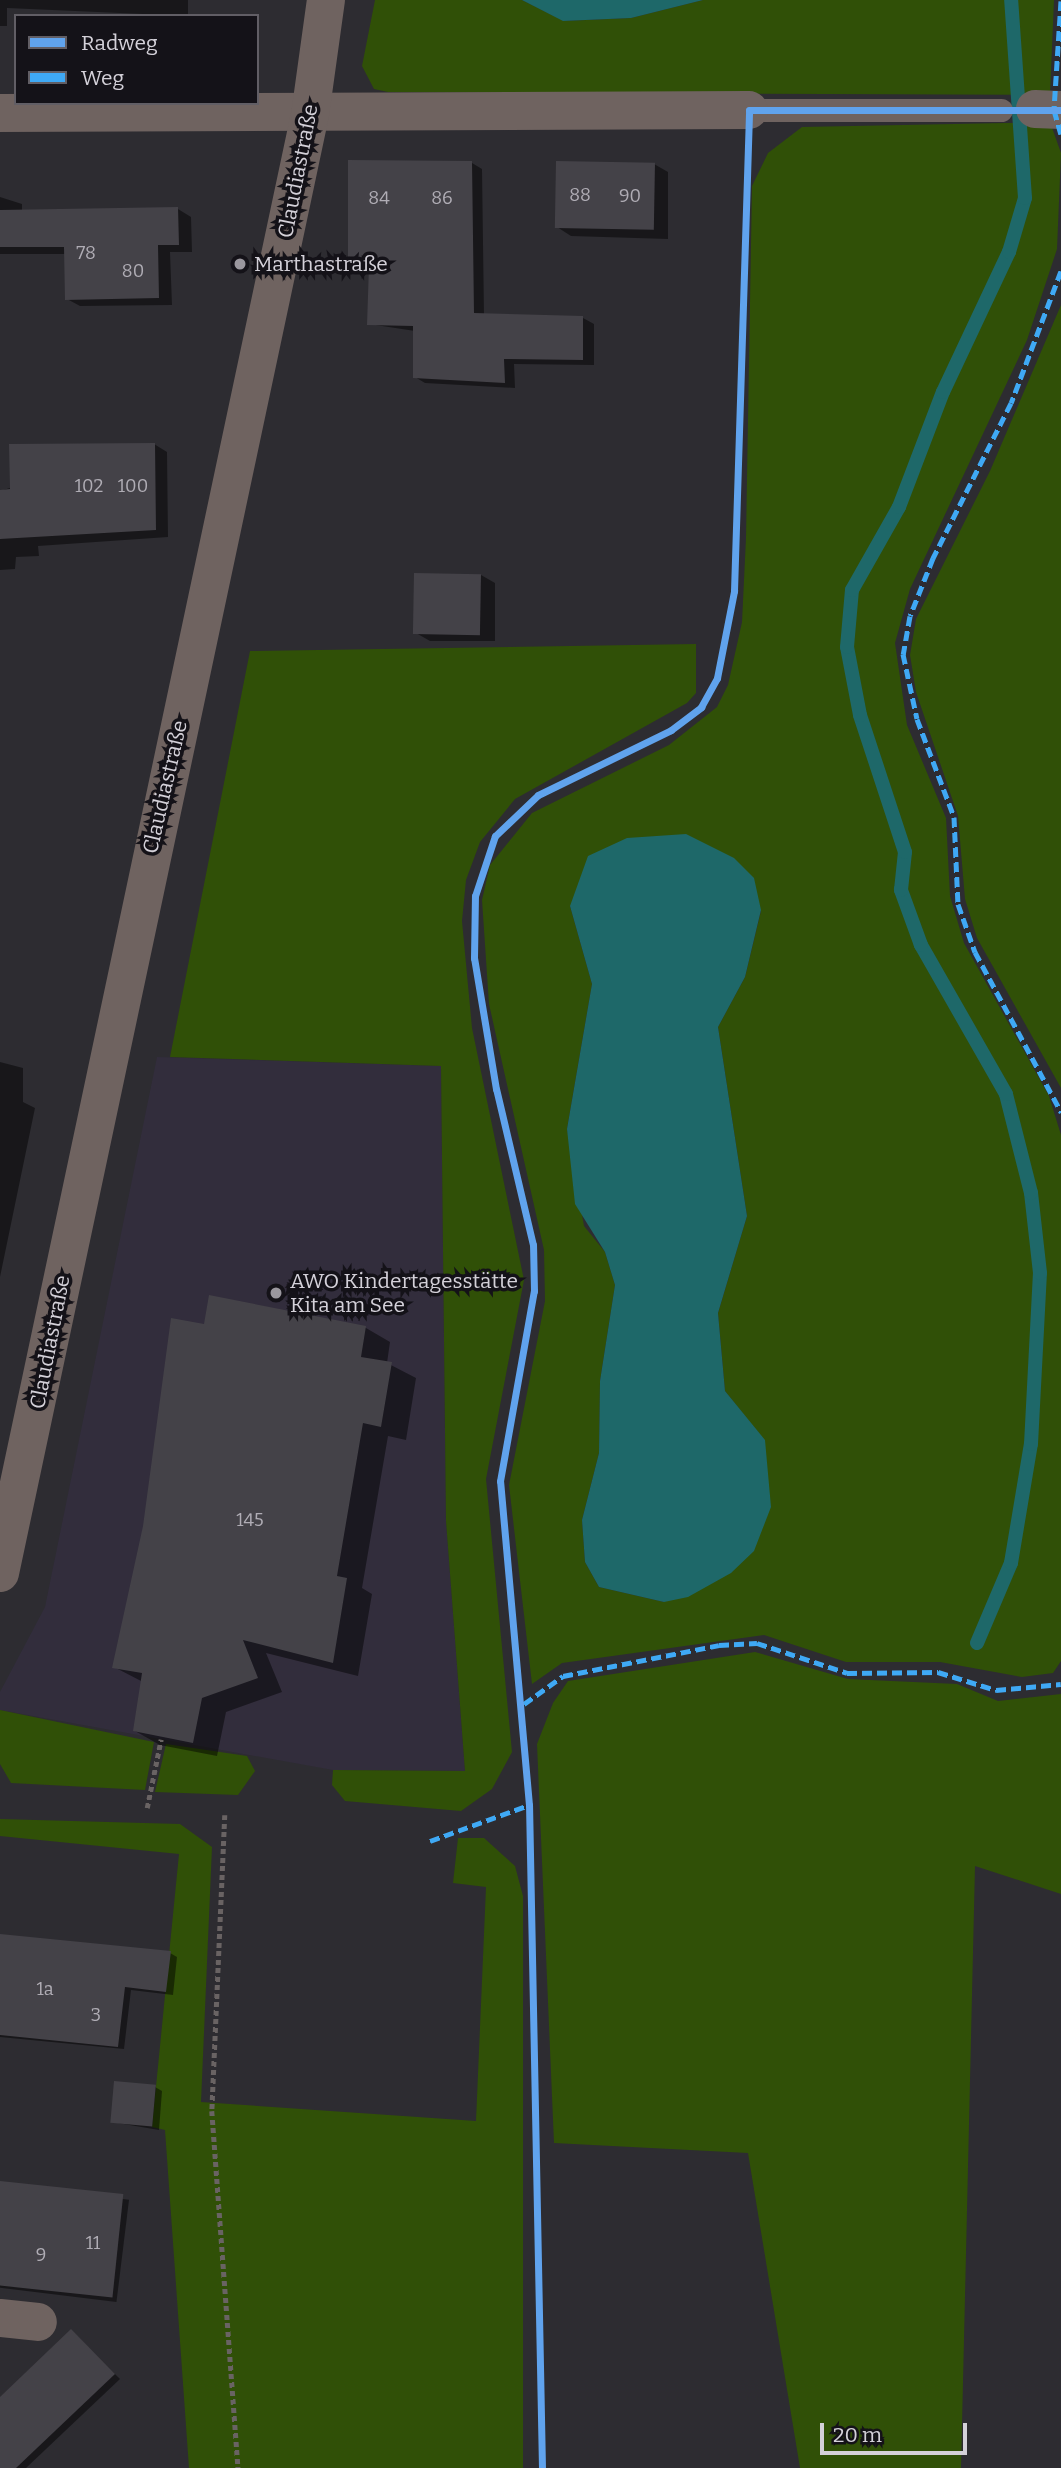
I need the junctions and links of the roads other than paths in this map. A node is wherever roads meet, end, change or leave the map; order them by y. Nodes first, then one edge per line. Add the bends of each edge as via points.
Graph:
1 (326, 0) edge
2 (749, 110) joint
3 (1032, 110) edge
4 (0, 113) edge
5 (310, 115) junction
6 (0, 1573) edge
7 (0, 2318) edge
8 (38, 2322) dead end

1 - 5 street, Claudiastraße
2 - 3 lane
2 - 5 street
4 - 5 street
5 - 6 street, Claudiastraße
7 - 8 street

